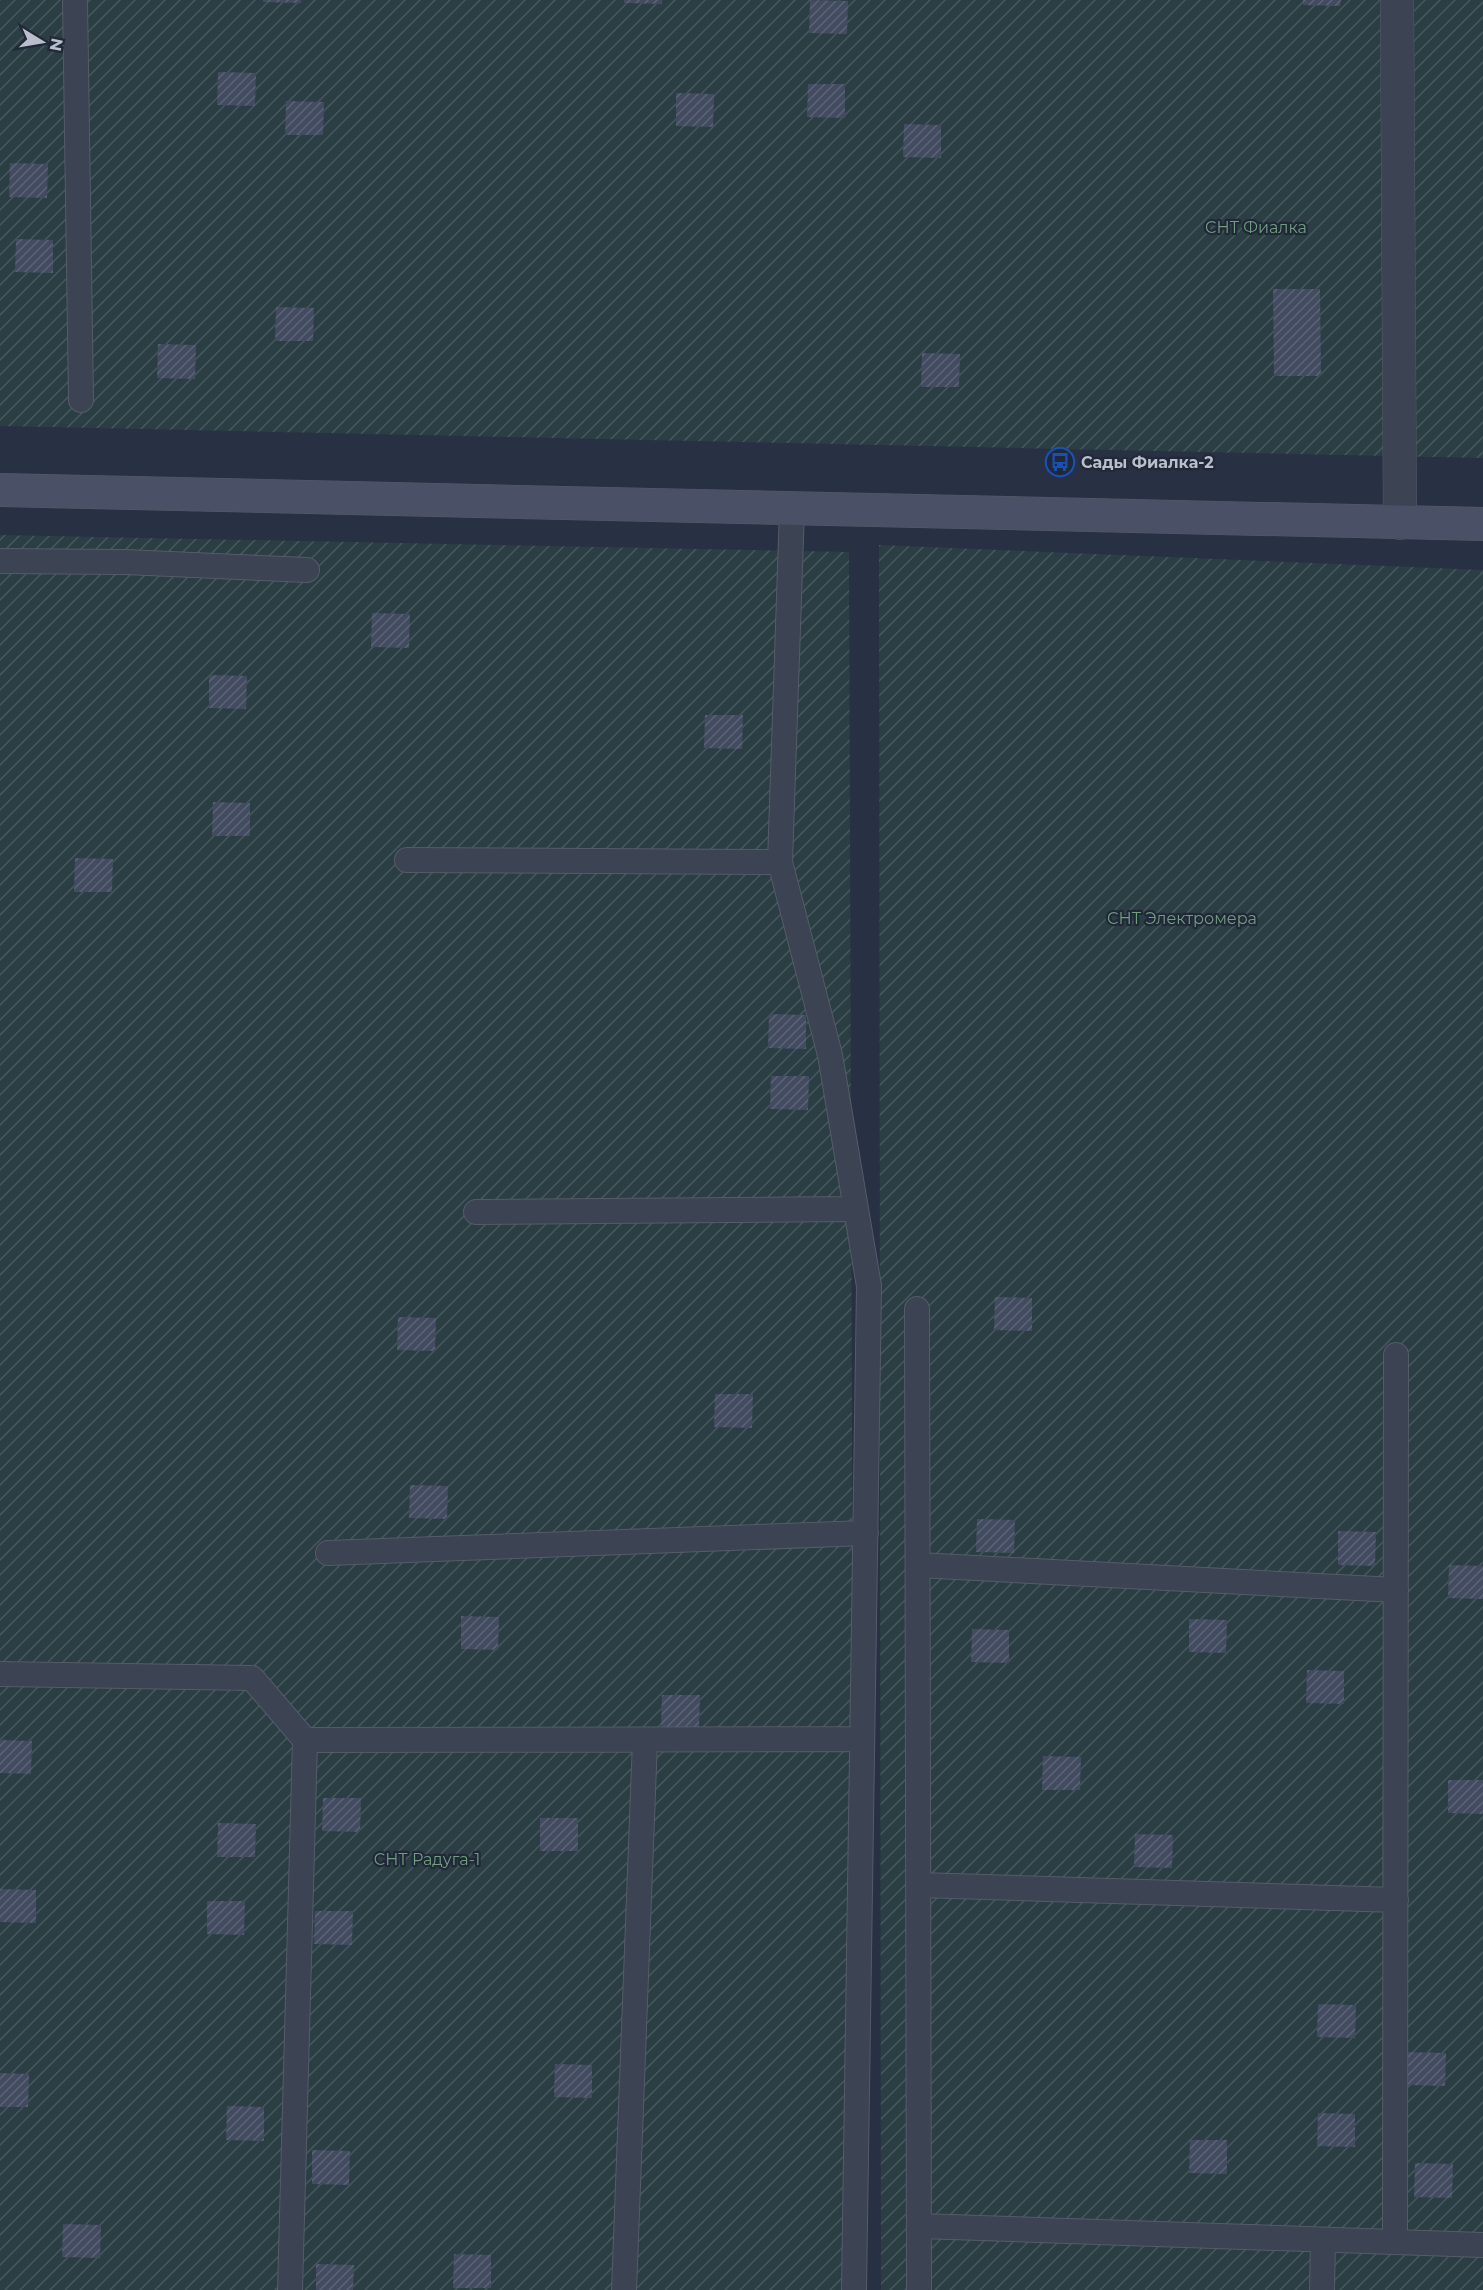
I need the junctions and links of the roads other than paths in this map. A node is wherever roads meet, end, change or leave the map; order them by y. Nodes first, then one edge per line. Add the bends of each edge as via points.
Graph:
1 (75, 0) edge
2 (1397, 0) edge
3 (81, 400) dead end
4 (0, 490) edge
5 (792, 509) junction
6 (1400, 523) junction
7 (1483, 524) edge
8 (0, 561) edge
9 (307, 570) dead end
10 (407, 860) dead end
11 (780, 862) junction
12 (855, 1209) junction
13 (476, 1212) dead end
14 (917, 1309) dead end
15 (1396, 1355) dead end
16 (866, 1533) junction
17 (328, 1553) dead end
18 (918, 1565) junction
19 (1396, 1590) junction
20 (0, 1674) edge
21 (862, 1739) junction
22 (305, 1740) junction
23 (645, 1740) junction
24 (919, 1885) junction
25 (1396, 1899) junction
26 (920, 2226) junction
27 (1323, 2240) junction
28 (1395, 2242) junction
29 (1483, 2245) edge
30 (290, 2290) edge
31 (624, 2290) edge
32 (854, 2290) edge
33 (919, 2290) edge
34 (1322, 2290) edge

1 - 3 lane
2 - 6 street
4 - 5 street
5 - 6 street
5 - 11 lane
6 - 7 street
8 - 9 lane
10 - 11 lane
11 - 12 lane via 830,1055
12 - 13 lane
12 - 16 lane via 868,1286
14 - 18 lane
15 - 19 lane
16 - 17 lane
16 - 21 lane
18 - 19 lane
18 - 24 lane
19 - 25 lane
20 - 22 lane via 252,1678
21 - 23 lane
21 - 32 lane
22 - 23 lane
22 - 30 lane
23 - 31 lane
24 - 25 lane
24 - 26 lane
25 - 28 lane
26 - 27 lane
26 - 33 lane
27 - 28 lane
27 - 34 lane
28 - 29 lane

